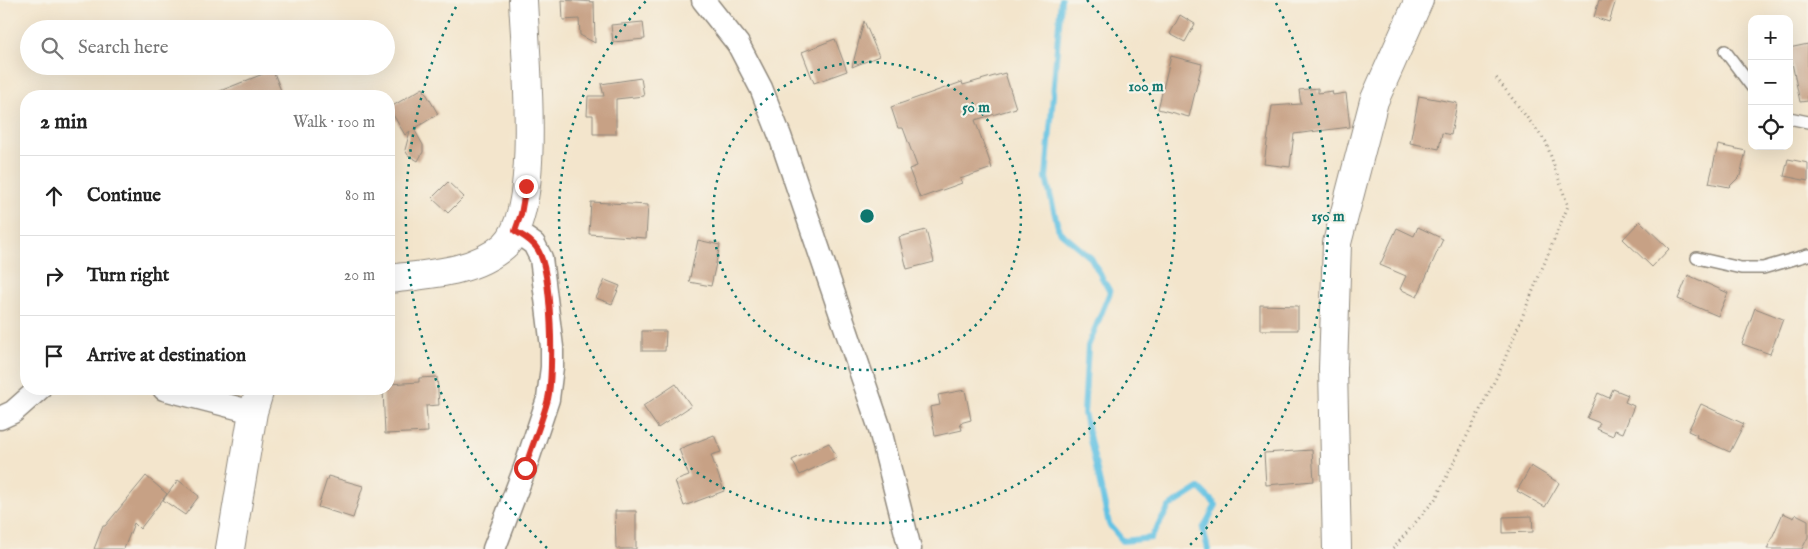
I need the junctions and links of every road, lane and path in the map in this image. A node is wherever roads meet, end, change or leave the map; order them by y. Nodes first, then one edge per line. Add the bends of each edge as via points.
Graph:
1 (523, 0) edge
2 (703, 0) edge
3 (1419, 0) edge
4 (1725, 51) dead end
5 (1494, 75) dead end
6 (1748, 82) edge
7 (1793, 119) edge
8 (1808, 122) edge
9 (515, 231) junction
10 (1808, 255) edge
11 (1697, 258) dead end
12 (395, 278) edge
13 (32, 395) edge
14 (210, 395) edge
15 (257, 401) edge
16 (0, 418) edge
17 (230, 549) edge
18 (494, 549) edge
19 (910, 549) edge
20 (1337, 549) edge
21 (1393, 549) edge

1 - 9 street via 528,164 524,205
2 - 19 street via 738,44 761,88 780,136 879,426
3 - 20 street via 1374,101 1337,243 1333,369
4 - 6 lane
5 - 21 path via 1546,142 1568,206 1501,368 1436,498
7 - 8 lane
9 - 12 street via 505,245 468,265 444,272
9 - 18 street via 534,244 542,258 552,367 548,399
10 - 11 lane via 1763,268 1741,268
13 - 16 street via 13,412
14 - 15 street
15 - 17 street

